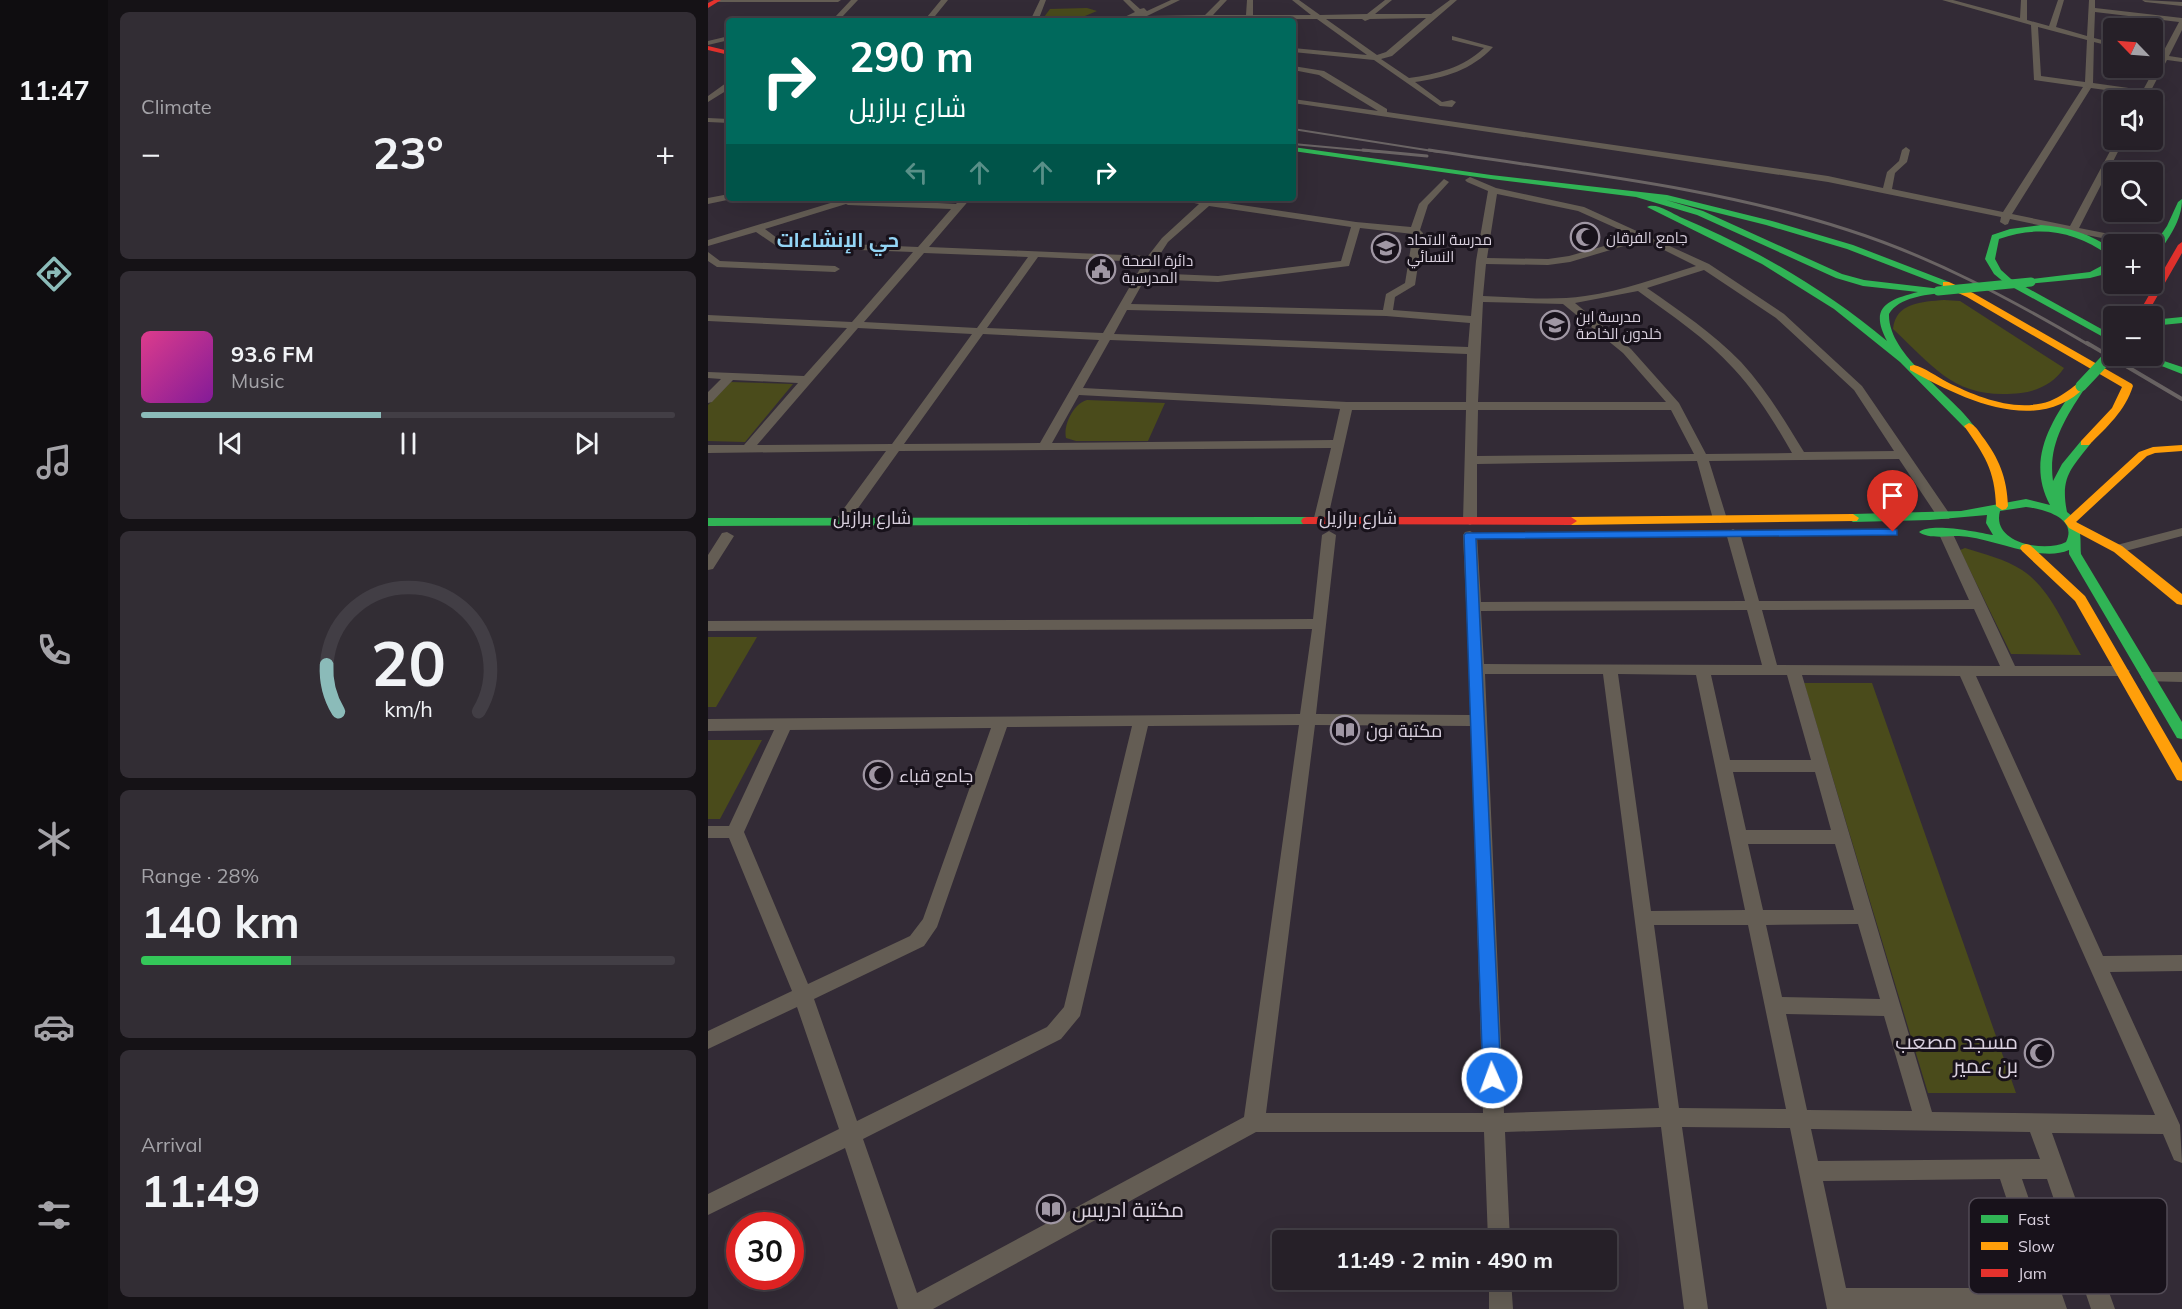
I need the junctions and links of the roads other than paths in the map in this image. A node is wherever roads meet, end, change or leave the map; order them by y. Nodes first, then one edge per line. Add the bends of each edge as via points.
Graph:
1 (718, 0) edge
2 (838, 0) edge
3 (855, 0) edge
4 (945, 0) edge
5 (1043, 0) edge
6 (1126, 0) edge
7 (1166, 0) edge
8 (1177, 0) edge
9 (1224, 0) edge
10 (1250, 0) edge
11 (1389, 0) edge
12 (1454, 0) edge
13 (1945, 0) edge
14 (2024, 0) edge
15 (2061, 0) edge
16 (2092, 0) edge
17 (2145, 0) edge
18 (762, 1) edge
19 (1302, 2) edge
20 (1962, 2) edge
21 (2182, 3) edge
22 (708, 6) edge
23 (2092, 10) junction
24 (1432, 16) junction
25 (1135, 17) edge
26 (1320, 17) junction
27 (1332, 17) junction
28 (1368, 17) junction
29 (751, 18) edge
30 (838, 18) edge
31 (930, 18) edge
32 (1035, 18) edge
33 (1206, 18) edge
34 (1249, 18) edge
35 (1283, 18) edge
36 (1296, 18) edge
37 (2023, 21) junction
38 (2182, 21) edge
39 (1359, 23) dead end
40 (2034, 23) junction
41 (2052, 28) junction
42 (1350, 29) junction
43 (1342, 34) junction
44 (1455, 38) dead end
45 (726, 39) edge
46 (2092, 39) junction
47 (2103, 42) edge
48 (708, 43) edge
49 (708, 48) edge
50 (1296, 50) edge
51 (726, 52) edge
52 (1317, 53) junction
53 (708, 55) edge
54 (1386, 55) junction
55 (1375, 57) junction
56 (2164, 57) junction
57 (726, 58) edge
58 (2182, 60) edge
59 (1296, 68) edge
60 (1421, 79) junction
61 (1408, 81) junction
62 (2089, 84) junction
63 (726, 87) edge
64 (2114, 90) edge
65 (2148, 90) edge
66 (708, 91) edge
67 (721, 91) junction
68 (708, 100) edge
69 (1296, 101) edge
70 (1390, 115) junction
71 (708, 120) edge
72 (726, 121) edge
73 (1296, 148) edge
74 (1906, 150) dead end
75 (2115, 150) edge
76 (1296, 153) edge
77 (1470, 180) junction
78 (1444, 182) dead end
79 (1887, 189) junction
80 (1493, 190) junction
81 (1632, 193) junction
82 (726, 198) edge
83 (708, 201) edge
84 (849, 201) edge
85 (907, 201) edge
86 (1209, 201) edge
87 (962, 202) edge
88 (2182, 202) edge
89 (2006, 215) junction
90 (1356, 225) junction
91 (759, 230) junction
92 (1415, 230) junction
93 (2005, 231) junction
94 (2072, 231) junction
95 (2161, 234) edge
96 (1646, 237) junction
97 (2103, 238) edge
98 (708, 243) edge
99 (2182, 245) edge
100 (921, 249) junction
101 (708, 255) edge
102 (1035, 255) junction
103 (1151, 259) junction
104 (1481, 261) junction
105 (2172, 262) junction
106 (1706, 266) junction
107 (835, 269) dead end
108 (2103, 273) edge
109 (2090, 275) junction
110 (1142, 276) junction
111 (2182, 277) edge
112 (1639, 287) junction
113 (1938, 291) junction
114 (1477, 299) junction
115 (1566, 301) junction
116 (2147, 306) edge
117 (1125, 307) junction
118 (1386, 313) junction
119 (708, 318) edge
120 (1475, 320) junction
121 (2182, 320) edge
122 (2163, 322) edge
123 (858, 324) junction
124 (980, 330) junction
125 (2103, 334) edge
126 (1107, 338) junction
127 (1473, 351) junction
128 (1902, 356) junction
129 (2103, 363) edge
130 (2163, 364) edge
131 (2161, 366) edge
132 (1914, 368) junction
133 (2182, 371) edge
134 (708, 375) edge
135 (730, 376) junction
136 (2182, 377) edge
137 (809, 380) junction
138 (2081, 386) junction
139 (1074, 391) junction
140 (708, 399) edge
141 (1347, 406) junction
142 (1675, 406) junction
143 (1472, 408) junction
144 (1338, 444) junction
145 (1044, 446) junction
146 (897, 448) junction
147 (2182, 448) edge
148 (708, 449) edge
149 (747, 449) junction
150 (1903, 455) junction
151 (1800, 456) junction
152 (1702, 457) junction
153 (1472, 460) junction
154 (1998, 508) junction
155 (1944, 516) junction
156 (1720, 519) junction
157 (2068, 520) junction
158 (708, 522) edge
159 (841, 522) junction
160 (1320, 522) junction
161 (1475, 532) junction
162 (1916, 532) dead end
163 (1944, 532) junction
164 (2182, 532) edge
165 (1733, 533) junction
166 (1768, 533) dead end
167 (1329, 535) junction
168 (1388, 535) dead end
169 (708, 536) edge
170 (727, 536) junction
171 (2007, 541) junction
172 (2074, 541) junction
173 (2026, 548) junction
174 (2118, 549) junction
175 (708, 566) edge
176 (2182, 584) edge
177 (2166, 588) junction
178 (2182, 601) edge
179 (1753, 604) junction
180 (1978, 604) junction
181 (1474, 607) junction
182 (1320, 624) junction
183 (708, 626) edge
184 (1477, 669) junction
185 (1965, 669) junction
186 (2009, 669) junction
187 (1610, 670) junction
188 (1771, 670) junction
189 (1793, 670) junction
190 (2122, 670) junction
191 (1703, 671) junction
192 (2149, 677) junction
193 (2182, 677) edge
194 (1306, 719) junction
195 (1479, 721) junction
196 (1001, 722) junction
197 (1141, 722) junction
198 (708, 725) edge
199 (784, 725) junction
200 (2182, 734) edge
201 (1724, 766) junction
202 (1821, 766) junction
203 (2182, 776) edge
204 (735, 831) junction
205 (708, 832) edge
206 (1739, 837) junction
207 (1842, 837) junction
208 (1756, 916) junction
209 (1866, 917) junction
210 (1644, 918) junction
211 (2182, 963) edge
212 (2097, 964) junction
213 (803, 995) junction
214 (1774, 1005) junction
215 (1892, 1008) junction
216 (708, 1040) edge
217 (1671, 1117) junction
218 (1799, 1121) junction
219 (1254, 1122) junction
220 (1925, 1122) junction
221 (1494, 1123) junction
222 (2037, 1124) junction
223 (2170, 1125) junction
224 (850, 1134) junction
225 (2182, 1153) edge
226 (2053, 1169) junction
227 (2008, 1170) junction
228 (1810, 1171) junction
229 (2017, 1198) edge
230 (2063, 1198) edge
231 (708, 1204) edge
232 (1499, 1230) edge
233 (1501, 1290) edge
234 (2098, 1294) edge
235 (2053, 1304) edge
236 (1838, 1305) edge
237 (911, 1309) edge
238 (1502, 1309) edge
239 (1696, 1309) edge
240 (2103, 1309) edge

1 - 18 street
1 - 22 main road
2 - 18 street
3 - 30 street
4 - 31 street
5 - 32 street
6 - 25 street
7 - 25 street
8 - 25 street
9 - 33 street
10 - 34 street
11 - 28 street
12 - 24 street
13 - 20 street
14 - 37 street
15 - 41 street
16 - 23 street
17 - 21 street
18 - 29 street
19 - 26 street
19 - 27 street
19 - 35 street
20 - 37 street
23 - 38 street via 2123,17
23 - 46 street
24 - 28 street
24 - 54 street
26 - 27 street
26 - 36 street
26 - 43 street
27 - 28 street
27 - 42 street
28 - 39 street
37 - 40 street
38 - 56 street
40 - 41 street
40 - 62 street via 2037,78
41 - 46 street
42 - 43 street
42 - 54 street
43 - 55 street
44 - 60 street via 1489,46 1456,71
45 - 48 street
46 - 47 street
46 - 62 street
49 - 51 main road
50 - 52 street
52 - 55 street
52 - 59 street
53 - 57 main road
54 - 55 street
54 - 60 street
55 - 61 street
56 - 58 street
56 - 65 street
59 - 70 street via 1321,73
60 - 61 street
60 - 61 street via 1452,103 1440,104
62 - 64 street
62 - 89 street
63 - 67 street
66 - 67 street
67 - 68 street
69 - 70 street
70 - 79 street
71 - 72 street
73 - 81 main road
74 - 79 street via 1903,162 1891,172
75 - 94 street
76 - 77 main road
77 - 80 street
77 - 128 main road via 1604,196 1657,208 1793,276
78 - 92 street via 1424,204
79 - 89 street
80 - 96 street via 1581,209
80 - 104 street
81 - 113 main road via 1700,213 1839,276 1863,283
81 - 157 main road via 1769,223 1893,261 1970,295 2122,380 2128,386 2125,402 2092,434 2059,476 2056,503
82 - 83 street
84 - 91 street
85 - 87 street
86 - 90 street
86 - 103 street via 1165,240
87 - 100 street
88 - 95 main road
89 - 93 street
89 - 94 street
90 - 92 street
90 - 110 street via 1345,264 1218,279
91 - 98 street
91 - 100 street via 778,244
92 - 118 street via 1418,238 1410,285 1390,296
93 - 94 main road
93 - 125 main road via 1995,237 1990,259 1997,272
94 - 97 street
94 - 109 main road via 2098,242 2113,254 2107,269
96 - 104 street via 1570,259
96 - 106 street
99 - 105 main road
100 - 102 street
100 - 123 street
101 - 107 street via 717,264
102 - 103 street
102 - 124 street
103 - 110 street
104 - 114 street
105 - 111 main road
105 - 116 main road
106 - 112 street
106 - 150 street via 1780,316 1858,388
108 - 109 main road
109 - 113 main road, bridge
110 - 117 street
112 - 115 street
112 - 151 street via 1692,325 1737,365 1773,411
113 - 128 main road via 1901,297 1882,313 1886,334
114 - 115 street
114 - 120 street
115 - 142 street via 1627,351
117 - 118 street
117 - 126 street
118 - 120 street
119 - 123 street
120 - 127 street
121 - 122 main road
123 - 124 street
123 - 137 street
124 - 126 street
124 - 146 street
126 - 127 street
126 - 139 street
127 - 143 street
128 - 132 main road
129 - 138 main road, bridge
130 - 133 main road
131 - 136 main road
132 - 138 main road via 1955,392 2004,406 2055,402
132 - 154 main road via 1965,420 1993,458 2002,492
134 - 135 street
135 - 137 street
135 - 140 street
137 - 149 street
138 - 157 main road via 2059,415 2043,460 2050,500
139 - 141 street
139 - 145 street
141 - 143 street
141 - 144 street
142 - 143 street
142 - 152 street
143 - 153 street
144 - 145 street
144 - 160 street
145 - 146 street
146 - 149 street
146 - 159 street
147 - 157 main road via 2143,454
148 - 149 street
150 - 151 street
150 - 155 street
151 - 152 street
152 - 153 street
152 - 156 street
153 - 161 street
154 - 155 main road, شارع برازيل
154 - 157 main road, شارع برازيل via 2031,503
154 - 171 main road via 1990,517 1991,525
155 - 156 main road, شارع برازيل
156 - 161 main road, شارع برازيل
157 - 172 main road via 2076,533
157 - 174 main road, شارع برازيل
158 - 159 main road, شارع برازيل
159 - 160 main road, شارع برازيل
160 - 161 main road, شارع برازيل
161 - 165 main road, شارع برازيل
161 - 181 street
162 - 163 main road
163 - 171 main road
163 - 180 street
164 - 174 street
165 - 166 main road, شارع برازيل
165 - 179 street
167 - 168 main road, شارع برازيل
167 - 170 main road, شارع برازيل
167 - 182 street
169 - 170 main road, شارع برازيل
170 - 175 street
171 - 173 main road
172 - 173 main road via 2056,550
172 - 192 main road via 2075,554
173 - 190 main road via 2080,599
174 - 177 main road, شارع برازيل
176 - 177 street
177 - 178 main road, شارع برازيل
179 - 180 street
179 - 181 street
179 - 188 street
180 - 186 street
181 - 184 street
182 - 183 street
182 - 194 street
184 - 187 street
184 - 195 street
185 - 186 street
185 - 189 street
185 - 212 street
186 - 190 street
187 - 191 street
187 - 210 street
188 - 189 street
188 - 191 street
189 - 202 street
190 - 203 main road
191 - 201 street
192 - 193 street
192 - 200 main road
194 - 195 street
194 - 197 street
194 - 219 street
195 - 221 street
196 - 197 street
196 - 199 street
196 - 213 street via 931,922 917,941
197 - 224 street via 1073,1010 1054,1034
198 - 199 street
199 - 204 street
201 - 202 street
201 - 206 street
202 - 207 street
204 - 205 street
204 - 213 street
206 - 207 street
206 - 208 street
207 - 209 street
208 - 209 street
208 - 210 street
208 - 214 street
209 - 215 street
210 - 217 street
211 - 212 street
212 - 223 street
213 - 216 street
213 - 224 street
214 - 215 street
214 - 218 street
215 - 220 street
217 - 218 street
217 - 221 street
217 - 239 street
218 - 220 street
218 - 228 street
219 - 221 street
219 - 237 street
220 - 222 street
221 - 232 street
222 - 223 street
222 - 226 street
223 - 225 street
224 - 231 street
224 - 237 street
226 - 227 street
226 - 230 street
227 - 228 street
227 - 229 street
228 - 236 street
233 - 238 street
234 - 240 street
235 - 236 street

